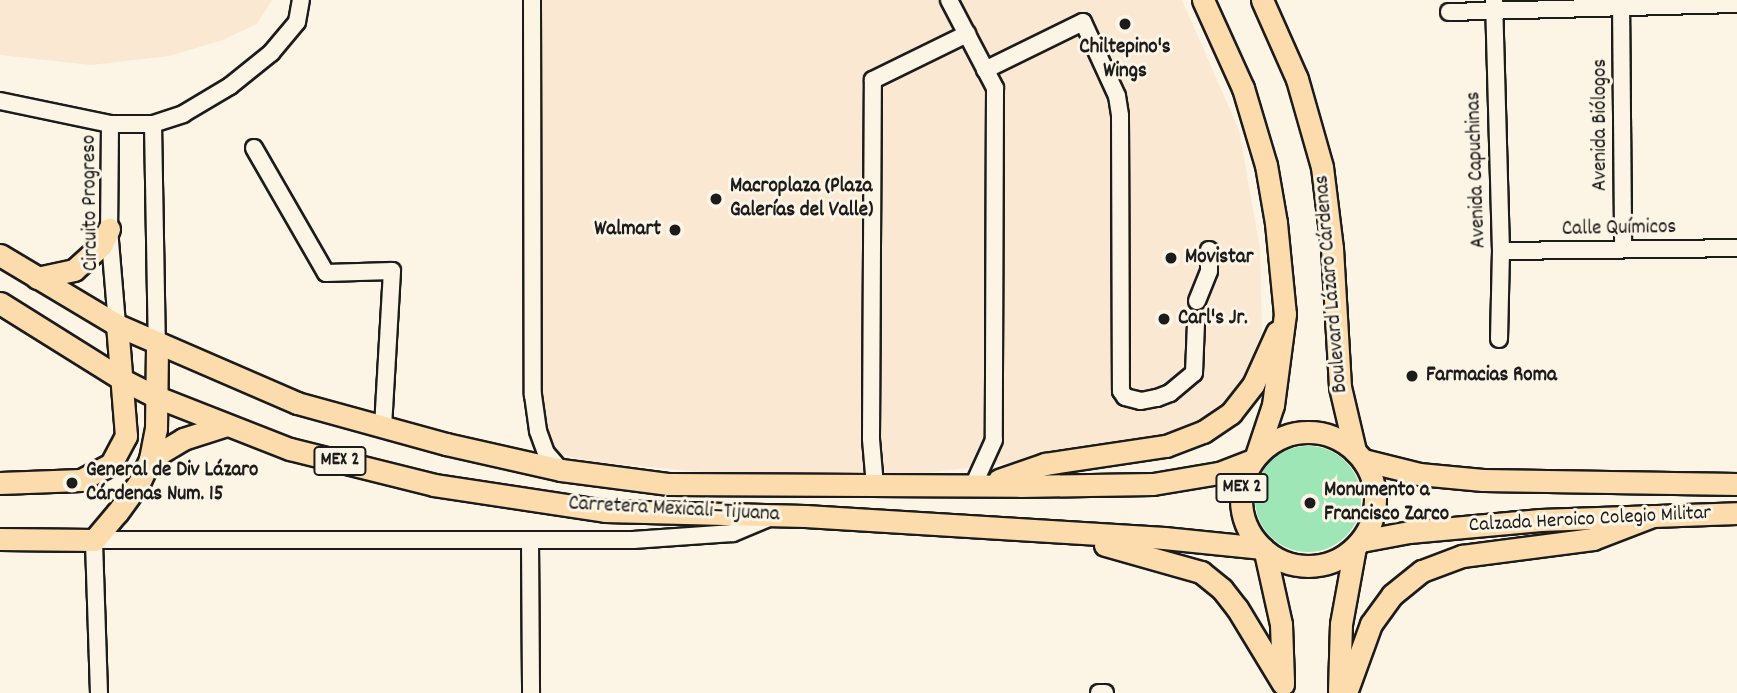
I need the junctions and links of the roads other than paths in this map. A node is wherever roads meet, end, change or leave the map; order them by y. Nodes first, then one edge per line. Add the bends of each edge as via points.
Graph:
1 (301, 0) edge
2 (531, 0) edge
3 (949, 0) edge
4 (1203, 0) edge
5 (1262, 0) edge
6 (1622, 4) edge
7 (1737, 4) edge
8 (1494, 6) edge
9 (1449, 12) dead end
10 (967, 34) junction
11 (985, 70) junction
12 (0, 101) edge
13 (110, 124) junction
14 (153, 124) junction
15 (254, 148) dead end
16 (109, 229) junction
17 (1737, 248) edge
18 (1623, 249) junction
19 (1209, 250) dead end
20 (1501, 251) junction
21 (0, 255) edge
22 (37, 278) junction
23 (1197, 302) dead end
24 (0, 303) edge
25 (1285, 314) junction
26 (1196, 323) dead end
27 (117, 325) junction
28 (1499, 339) dead end
29 (157, 345) junction
30 (124, 380) junction
31 (158, 397) junction
32 (226, 425) junction
33 (383, 427) junction
34 (1359, 455) junction
35 (1254, 457) junction
36 (150, 459) junction
37 (561, 470) junction
38 (0, 483) edge
39 (1737, 484) edge
40 (875, 486) junction
41 (977, 486) junction
42 (1737, 513) edge
43 (775, 515) junction
44 (805, 516) junction
45 (1653, 516) junction
46 (1062, 534) junction
47 (0, 539) edge
48 (94, 540) junction
49 (530, 542) junction
50 (1358, 544) junction
51 (1264, 550) junction
52 (1283, 688) edge
53 (99, 693) edge
54 (531, 693) edge
55 (1099, 693) edge
56 (1105, 693) edge
57 (1339, 693) edge
58 (1346, 693) edge

1 - 14 street, Circuito Progreso via 297,22 271,53 230,86 183,114
2 - 37 street via 533,395 546,453
3 - 10 street
4 - 25 main road via 1243,88 1266,165
5 - 34 main road, Boulevard Lázaro Cárdenas via 1297,79 1322,167 1340,387
6 - 7 street
6 - 8 street
6 - 18 street, Avenida Biólogos
8 - 9 street
8 - 20 street, Avenida Capuchinas
10 - 11 street
10 - 40 street via 873,80 871,460
11 - 26 street via 1083,22 1108,74 1120,116 1121,391 1130,400 1170,393 1194,373
11 - 41 street via 995,88 993,428 992,449
12 - 13 street
13 - 14 street, Circuito Progreso
13 - 16 street, Circuito Progreso
14 - 29 street
15 - 33 street via 326,273 392,271
16 - 22 main road via 101,246 81,265
16 - 27 street, Circuito Progreso
17 - 18 street, Calle Químicos
18 - 20 street, Calle Químicos
19 - 23 street via 1209,271
20 - 28 street, Avenida Capuchinas
21 - 22 main road, Carretera Mexicali–Tijuana / MEX 2
22 - 27 main road, Carretera Mexicali–Tijuana / MEX 2
24 - 30 main road, Carretera Mexicali–Tijuana / MEX 2
25 - 35 main road via 1273,405
25 - 41 main road via 1253,385 1231,413 1203,432 1166,446 1045,464
27 - 29 main road, Carretera Mexicali–Tijuana / MEX 2
27 - 30 main road
29 - 31 main road
29 - 33 main road, Carretera Mexicali–Tijuana / MEX 2 via 297,403
30 - 31 main road, Carretera Mexicali–Tijuana / MEX 2
30 - 38 main road via 126,436 111,464 81,480
31 - 32 main road, Carretera Mexicali–Tijuana / MEX 2
31 - 36 main road
32 - 36 main road via 183,439
32 - 43 main road, Carretera Mexicali–Tijuana / MEX 2 via 290,449 434,485 529,501 617,512
33 - 37 main road, Carretera Mexicali–Tijuana / MEX 2
34 - 35 main road, MEX 2 via 1343,441 1312,431 1281,437
34 - 39 main road, Calzada Heroico Colegio Militar via 1419,474 1483,480
34 - 50 main road via 1375,492 1370,526
35 - 41 main road, Carretera Mexicali–Tijuana / MEX 2 via 1219,473 1153,484
35 - 51 main road, MEX 2 via 1241,498 1250,533
36 - 48 main road via 139,483
37 - 40 main road, Carretera Mexicali–Tijuana / MEX 2 via 669,484
40 - 41 main road, Carretera Mexicali–Tijuana / MEX 2
40 - 44 main road via 868,505
42 - 45 main road, Calzada Heroico Colegio Militar
43 - 44 main road, Carretera Mexicali–Tijuana / MEX 2
43 - 49 street via 733,533
44 - 46 main road, Carretera Mexicali–Tijuana / MEX 2
45 - 50 main road, Calzada Heroico Colegio Militar via 1475,525
45 - 58 main road via 1593,539 1462,556 1422,571 1392,595 1371,624
46 - 51 main road via 1164,538
46 - 52 main road, MEX 2 via 1201,572 1237,608
47 - 48 main road
48 - 49 street
48 - 53 street
49 - 54 street
50 - 51 main road via 1323,565 1286,563
50 - 57 main road via 1341,624
51 - 52 main road via 1280,624
55 - 56 street

